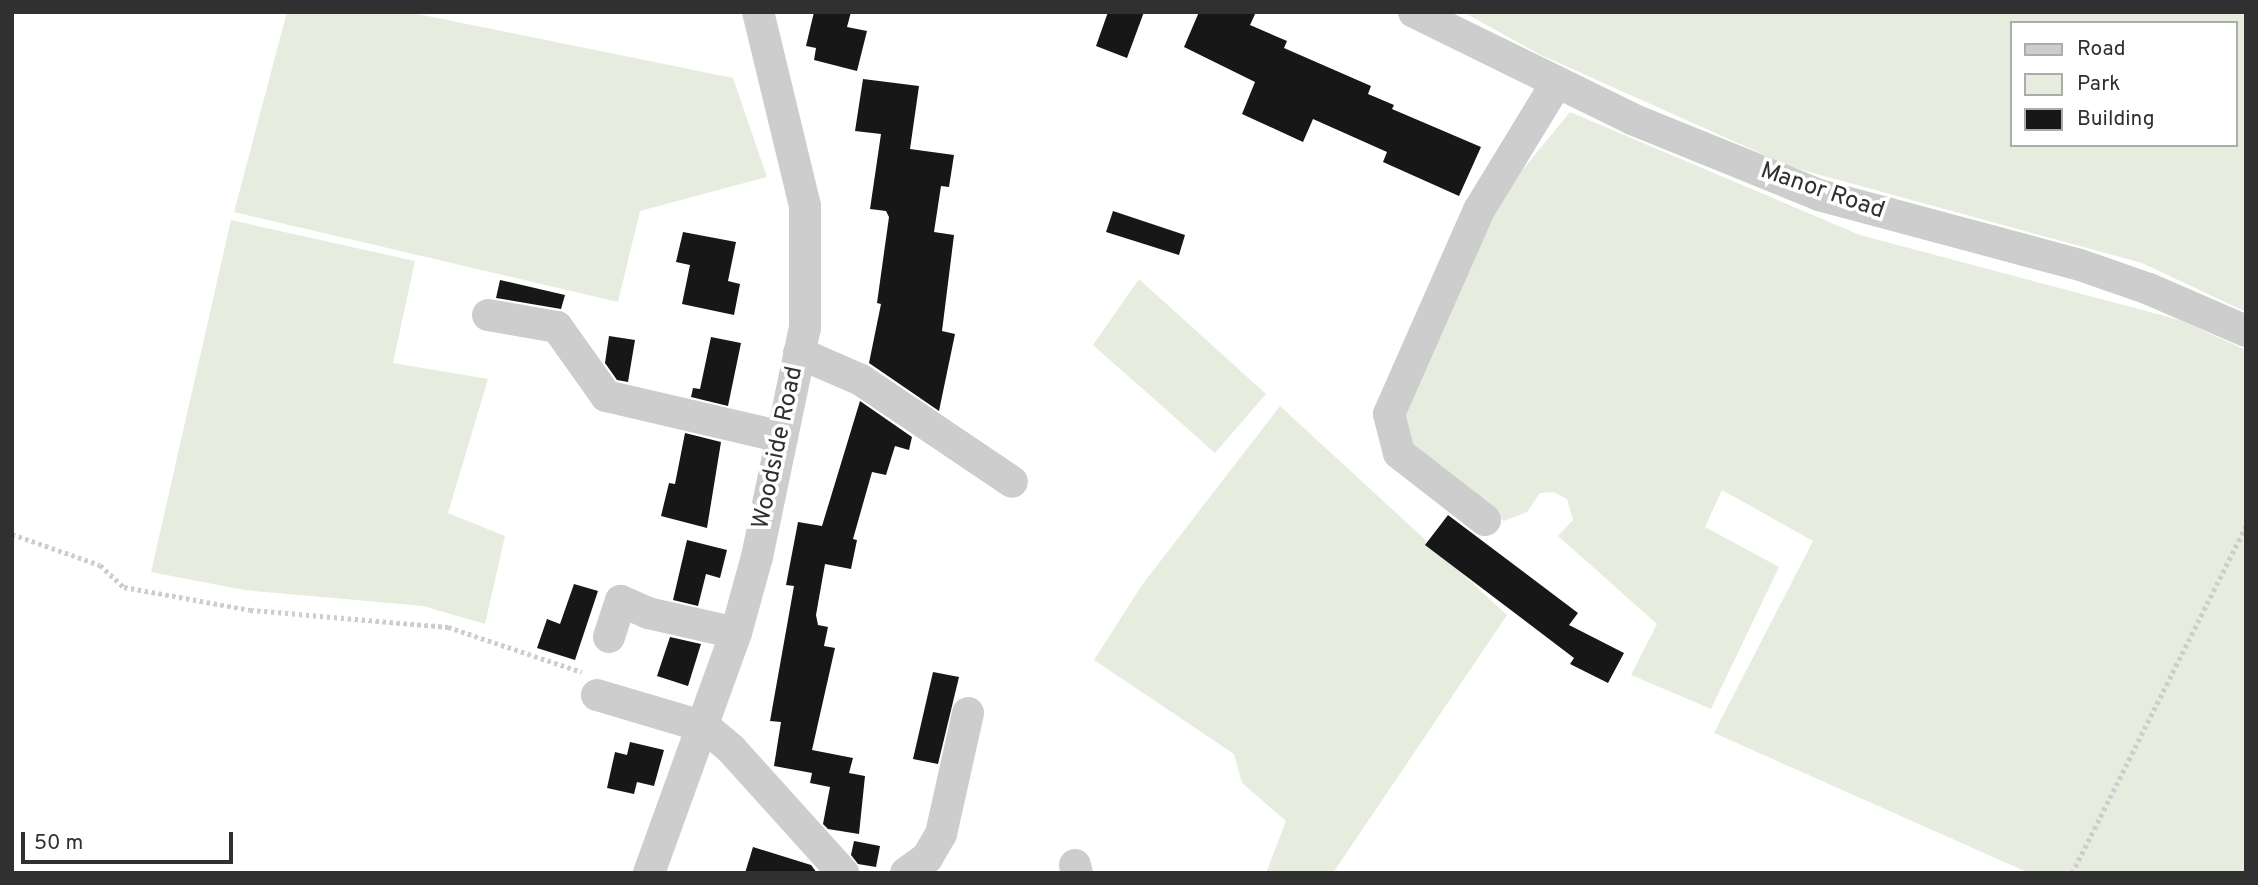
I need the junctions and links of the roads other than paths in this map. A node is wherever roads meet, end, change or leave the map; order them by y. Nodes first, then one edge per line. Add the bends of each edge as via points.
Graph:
1 (758, 12) edge
2 (1414, 12) edge
3 (1557, 82) junction
4 (488, 315) dead end
5 (2246, 331) edge
6 (799, 352) junction
7 (782, 437) junction
8 (1012, 482) dead end
9 (1485, 520) dead end
10 (736, 633) junction
11 (609, 637) dead end
12 (594, 685) road end
13 (968, 713) dead end
14 (705, 727) junction
15 (649, 873) edge
16 (843, 873) edge
17 (906, 873) edge

1 - 6 street, Woodside Road via 805,206 807,298
2 - 3 street, Manor Road
3 - 5 street, Manor Road via 1645,124 1819,195 2080,265
3 - 9 street via 1479,210 1388,414 1399,453
4 - 7 street via 557,327 606,396
6 - 7 street, Woodside Road
6 - 8 street via 862,380
7 - 10 street, Woodside Road
10 - 11 street via 648,613 621,601
10 - 14 street, Woodside Road
12 - 14 street
13 - 17 street via 941,834 928,858
14 - 15 street, Woodside Road
14 - 16 street via 732,750

